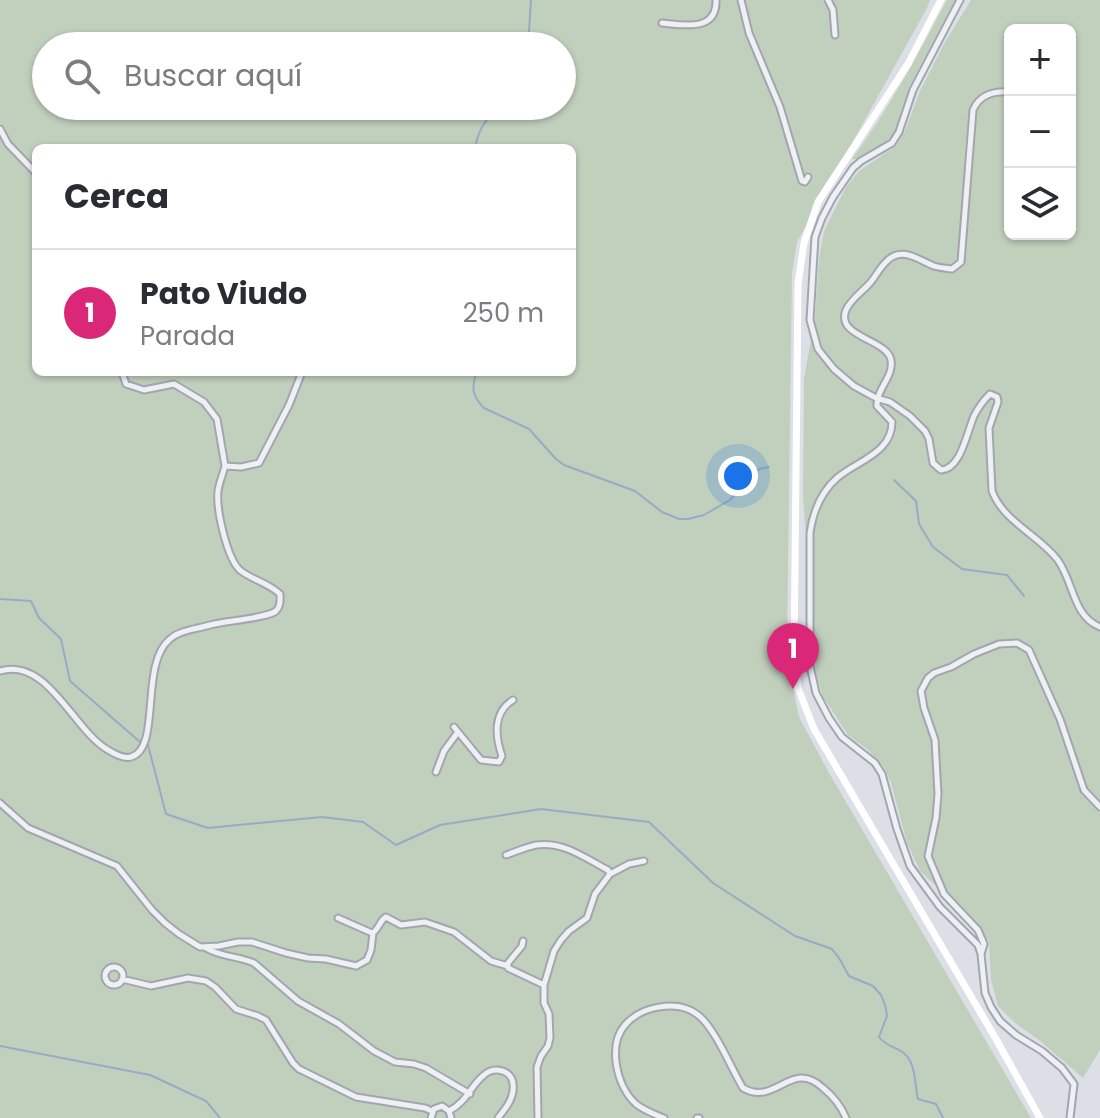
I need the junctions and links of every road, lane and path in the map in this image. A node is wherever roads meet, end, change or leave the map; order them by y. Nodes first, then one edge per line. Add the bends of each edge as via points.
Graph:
1 (716, 0) edge
2 (741, 0) edge
3 (828, 0) edge
4 (941, 0) edge
5 (960, 0) edge
6 (662, 23) dead end
7 (835, 35) dead end
8 (1004, 91) edge
9 (0, 129) edge
10 (32, 169) edge
11 (808, 177) dead end
12 (123, 376) edge
13 (300, 376) edge
14 (876, 398) junction
15 (225, 466) junction
16 (1100, 627) edge
17 (0, 671) edge
18 (513, 700) dead end
19 (436, 772) dead end
20 (0, 803) edge
21 (1100, 807) edge
22 (506, 855) dead end
23 (644, 861) dead end
24 (610, 874) junction
25 (338, 918) dead end
26 (373, 933) junction
27 (523, 941) dead end
28 (205, 948) junction
29 (981, 954) junction
30 (508, 966) junction
31 (122, 979) dead end
32 (544, 985) junction
33 (470, 1094) junction
34 (450, 1114) edge
35 (432, 1115) edge
36 (498, 1118) edge
37 (538, 1118) edge
38 (664, 1118) edge
39 (846, 1118) edge
40 (1040, 1118) edge
41 (1070, 1118) edge

1 - 6 street via 713,16 703,23
2 - 11 street via 802,181
3 - 7 street
4 - 40 main road via 908,64 818,202 804,243 798,284 794,657 798,688 814,729
5 - 14 street via 913,90 899,132 892,143 853,168 815,237 810,320 818,349 844,378
8 - 14 street via 982,97 973,110 961,262 952,269 939,268 907,253 893,256 845,311 848,325 860,337 890,355 890,372
9 - 10 street
12 - 15 street via 126,384 144,390 174,384 204,402 217,419
13 - 15 street via 259,463
14 - 16 street via 918,424 929,439 933,463 944,470 953,465 982,402 996,395 989,428 994,498 1057,559 1079,609
14 - 29 street via 892,422 890,436 877,452 836,479 812,520 810,666 829,718 882,774 910,866
15 - 17 street via 217,492 232,559 243,572 280,594 280,604 270,614 169,639 153,671 149,726 136,755 126,757 103,747 45,683 20,670
18 - 19 street via 497,727 499,762 481,760 456,730
20 - 28 street via 28,828 117,866 165,923
21 - 29 street via 1084,790 1029,650 1017,643 999,644 928,678 921,691 935,740 938,794 928,856 944,894 978,930 984,944
22 - 24 street via 546,844 573,851
23 - 24 street
24 - 32 street via 595,894 587,918 554,951
25 - 26 street
26 - 28 street via 367,960 356,966 252,942
26 - 30 street via 386,917 401,925 425,922 454,932 491,961
27 - 30 street
28 - 33 street via 254,963 298,1001 374,1051 426,1068
29 - 41 street via 985,993 1000,1021 1062,1068 1074,1084
30 - 32 street
31 - 35 street via 151,986 188,978 206,981 236,1009 266,1020 299,1069 356,1097 425,1108
32 - 37 street via 550,1038 537,1067
33 - 34 street
33 - 36 street via 486,1073 507,1072 513,1094
34 - 35 street via 442,1106
38 - 39 street via 630,1097 619,1078 616,1049 624,1026 665,1006 683,1007 707,1023 743,1088 762,1094 805,1077 833,1096

